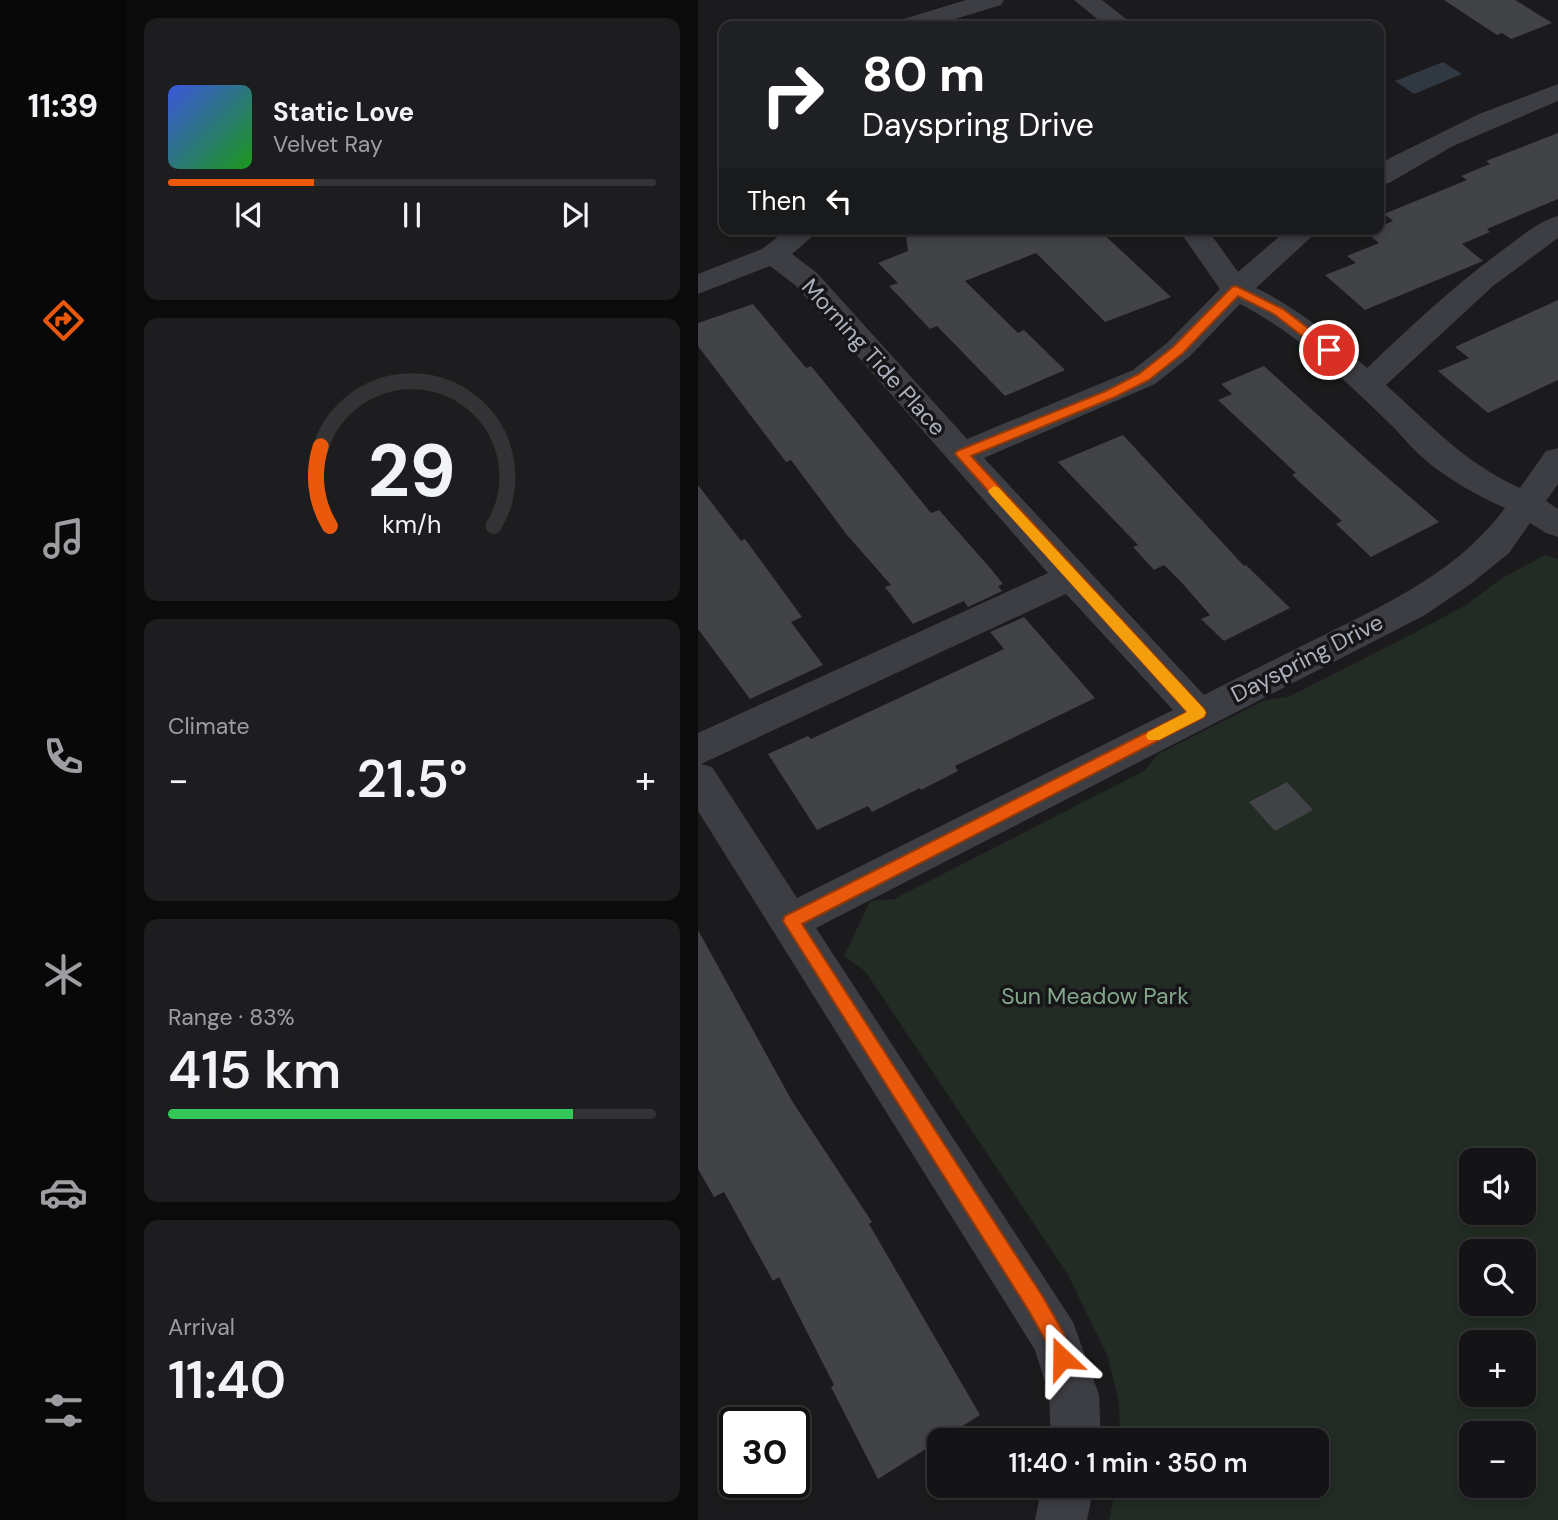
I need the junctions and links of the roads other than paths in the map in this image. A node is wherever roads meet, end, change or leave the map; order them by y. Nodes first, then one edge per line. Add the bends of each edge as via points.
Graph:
1 (992, 0) edge
2 (1086, 0) edge
3 (923, 21) edge
4 (1115, 21) edge
5 (1558, 92) edge
6 (1384, 174) edge
7 (1558, 225) edge
8 (799, 235) edge
9 (1196, 235) edge
10 (1299, 235) edge
11 (772, 255) junction
12 (698, 285) edge
13 (1236, 290) junction
14 (1368, 385) junction
15 (962, 454) junction
16 (1558, 459) edge
17 (1526, 504) junction
18 (1558, 525) edge
19 (1071, 576) junction
20 (1198, 713) junction
21 (698, 750) edge
22 (698, 778) edge
23 (791, 921) junction
24 (1075, 1428) edge
25 (1066, 1498) edge
26 (1061, 1520) edge

1 - 3 street
2 - 4 street
5 - 6 street via 1484,121
7 - 14 street via 1519,249 1455,301
8 - 11 street
9 - 13 street
10 - 13 street
11 - 12 street
11 - 15 street, Morning Tide Place via 806,279
13 - 14 street via 1309,333
13 - 15 street via 1178,350 1144,377
14 - 17 street via 1435,452 1486,486
15 - 19 street, Morning Tide Place
16 - 17 street, Dayspring Drive
17 - 18 street
17 - 20 street, Dayspring Drive via 1497,544 1422,600
19 - 20 street, Morning Tide Place
19 - 21 street
20 - 23 street, Dayspring Drive
22 - 23 street
23 - 24 street via 1056,1339 1074,1395
25 - 26 street

